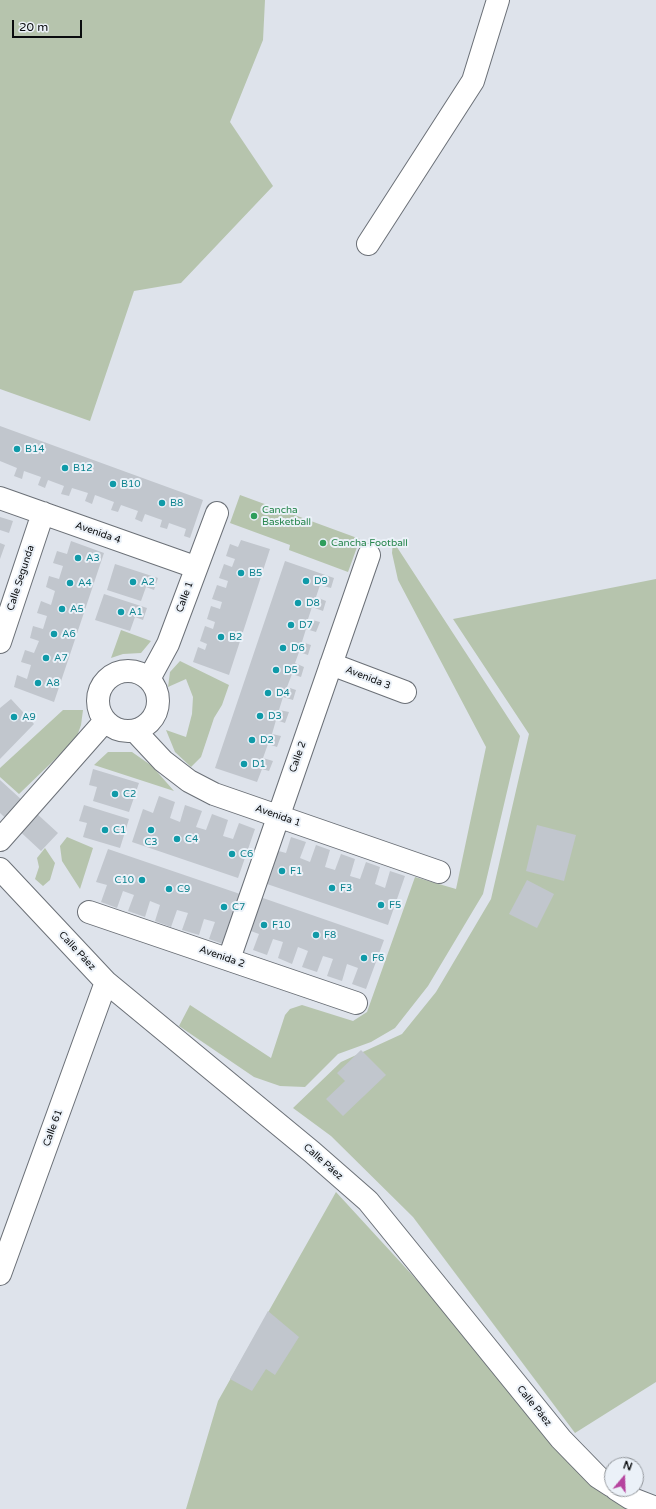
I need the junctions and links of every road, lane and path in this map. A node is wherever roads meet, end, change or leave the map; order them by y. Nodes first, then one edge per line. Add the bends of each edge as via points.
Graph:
1 (498, 0) edge
2 (368, 244) dead end
3 (0, 498) edge
4 (43, 513) junction
5 (217, 513) dead end
6 (369, 555) dead end
7 (196, 567) junction
8 (0, 642) edge
9 (331, 664) junction
10 (149, 679) junction
11 (405, 692) dead end
12 (106, 721) junction
13 (135, 731) junction
14 (278, 816) junction
15 (0, 840) edge
16 (0, 870) edge
17 (439, 872) dead end
18 (89, 912) dead end
19 (229, 959) junction
20 (106, 982) junction
21 (356, 1003) dead end
22 (0, 1274) edge
23 (604, 1481) edge
24 (628, 1497) edge
25 (656, 1508) edge

1 - 2 street via 473,81
3 - 4 street, Avenida 4
4 - 7 street, Avenida 4
4 - 8 street, Calle Segunda
5 - 7 street, Calle 1
6 - 9 street, Calle 2
7 - 10 street, Calle 1 via 168,644
9 - 11 street, Avenida 3
9 - 14 street, Calle 2
10 - 12 street via 142,673 132,670 114,673 106,679 101,686 98,704 100,713
10 - 13 street via 155,686 158,704 151,721
12 - 13 street via 114,728
12 - 15 street
13 - 14 street, Avenida 1 via 163,761 189,781 214,794
14 - 17 street, Avenida 1
14 - 19 street, Calle 2
16 - 20 street, Calle Páez
18 - 19 street, Avenida 2
19 - 21 street, Avenida 2
20 - 22 street, Calle 61
20 - 23 street, Calle Páez via 368,1201 561,1439
24 - 25 street

